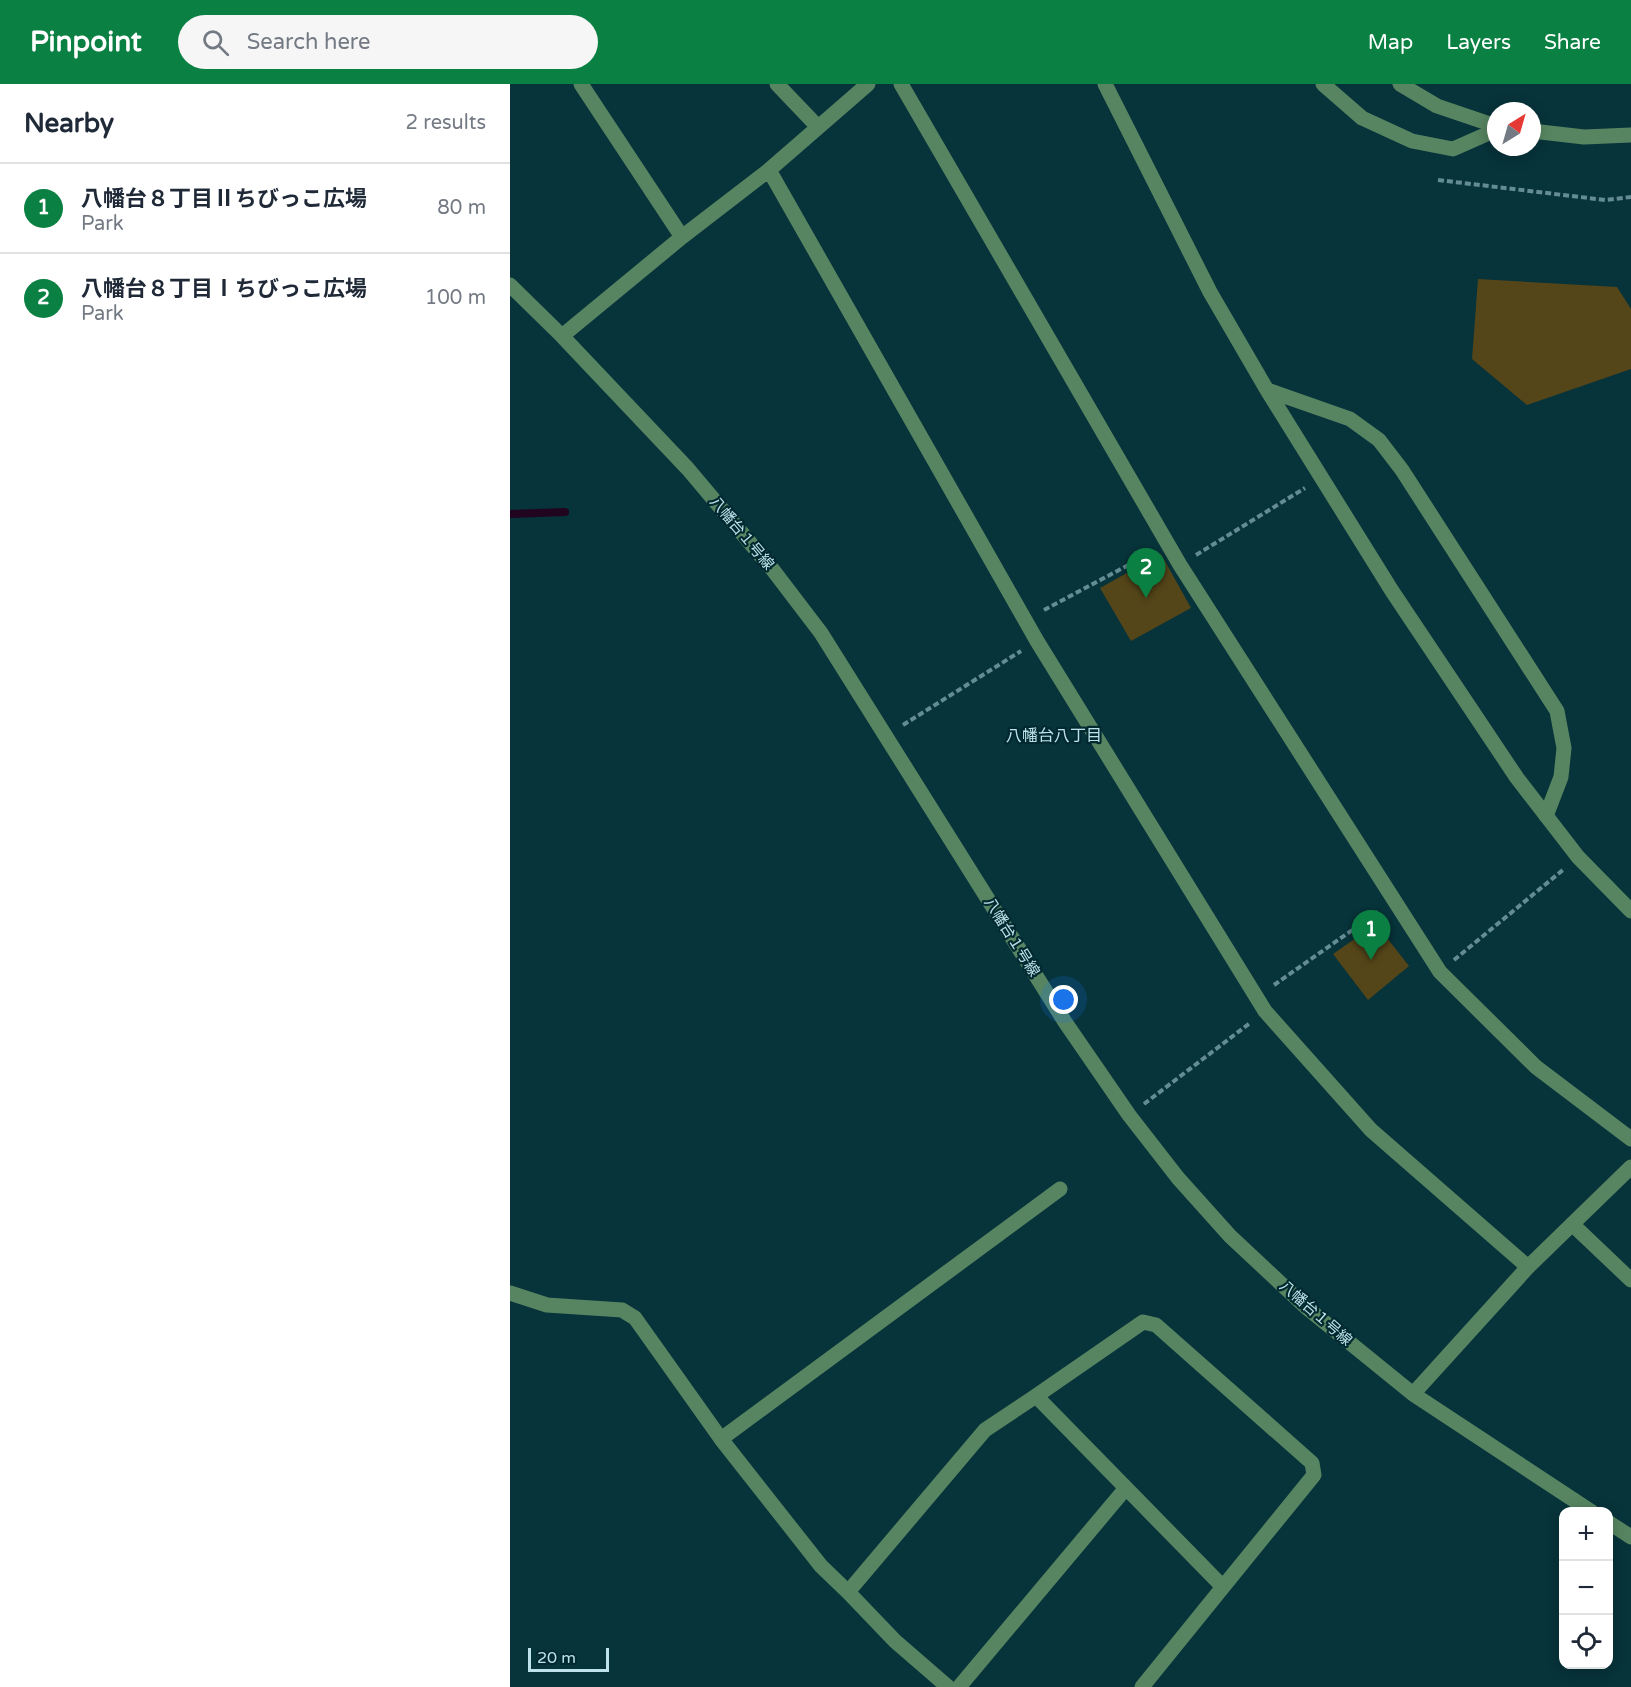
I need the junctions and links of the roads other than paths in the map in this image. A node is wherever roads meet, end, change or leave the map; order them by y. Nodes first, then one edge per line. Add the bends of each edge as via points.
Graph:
1 (581, 84) edge
2 (777, 84) edge
3 (868, 84) edge
4 (900, 84) edge
5 (1106, 84) edge
6 (1323, 84) edge
7 (1400, 84) edge
8 (1487, 125) edge
9 (818, 127) junction
10 (1487, 132) edge
11 (1541, 132) edge
12 (1631, 135) edge
13 (769, 170) junction
14 (682, 237) junction
15 (510, 285) edge
16 (562, 336) junction
17 (1267, 390) junction
18 (1546, 816) junction
19 (1631, 911) edge
20 (1631, 1139) edge
21 (1631, 1167) edge
22 (1060, 1189) dead end
23 (1572, 1224) junction
24 (1528, 1267) junction
25 (1631, 1280) edge
26 (510, 1293) edge
27 (1413, 1394) junction
28 (1036, 1396) junction
29 (721, 1439) junction
30 (1126, 1488) junction
31 (1584, 1507) edge
32 (1613, 1525) edge
33 (1631, 1537) edge
34 (1223, 1587) junction
35 (848, 1592) junction
36 (948, 1687) edge
37 (959, 1687) edge
38 (1142, 1687) edge

1 - 14 street
2 - 9 street
3 - 9 street
4 - 20 street via 1180,565 1440,972 1536,1067
5 - 17 street via 1210,292
6 - 10 street via 1362,118 1412,141 1453,149
7 - 8 street via 1437,106
9 - 13 street
11 - 12 street via 1584,137
13 - 14 street
13 - 24 street via 1037,641 1261,1005 1371,1130
14 - 16 street
15 - 16 street, 八幡台１号線
16 - 27 street, 八幡台１号線 via 688,469 821,633 1065,1022 1178,1178 1230,1236 1306,1308
17 - 18 street via 1412,620 1516,778
17 - 18 street via 1350,419 1379,440 1402,470 1557,711 1564,748 1561,777
18 - 19 street via 1578,857
21 - 23 street
22 - 29 street
23 - 24 street
23 - 25 street
24 - 27 street
26 - 29 street via 547,1305 622,1310 635,1318
27 - 31 street, 八幡台１号線
28 - 30 street
28 - 34 street via 1143,1322 1156,1325 1312,1463 1314,1475
28 - 35 street via 985,1430
29 - 35 street via 821,1566
30 - 34 street
30 - 37 street
32 - 33 street
34 - 38 street
35 - 36 street

